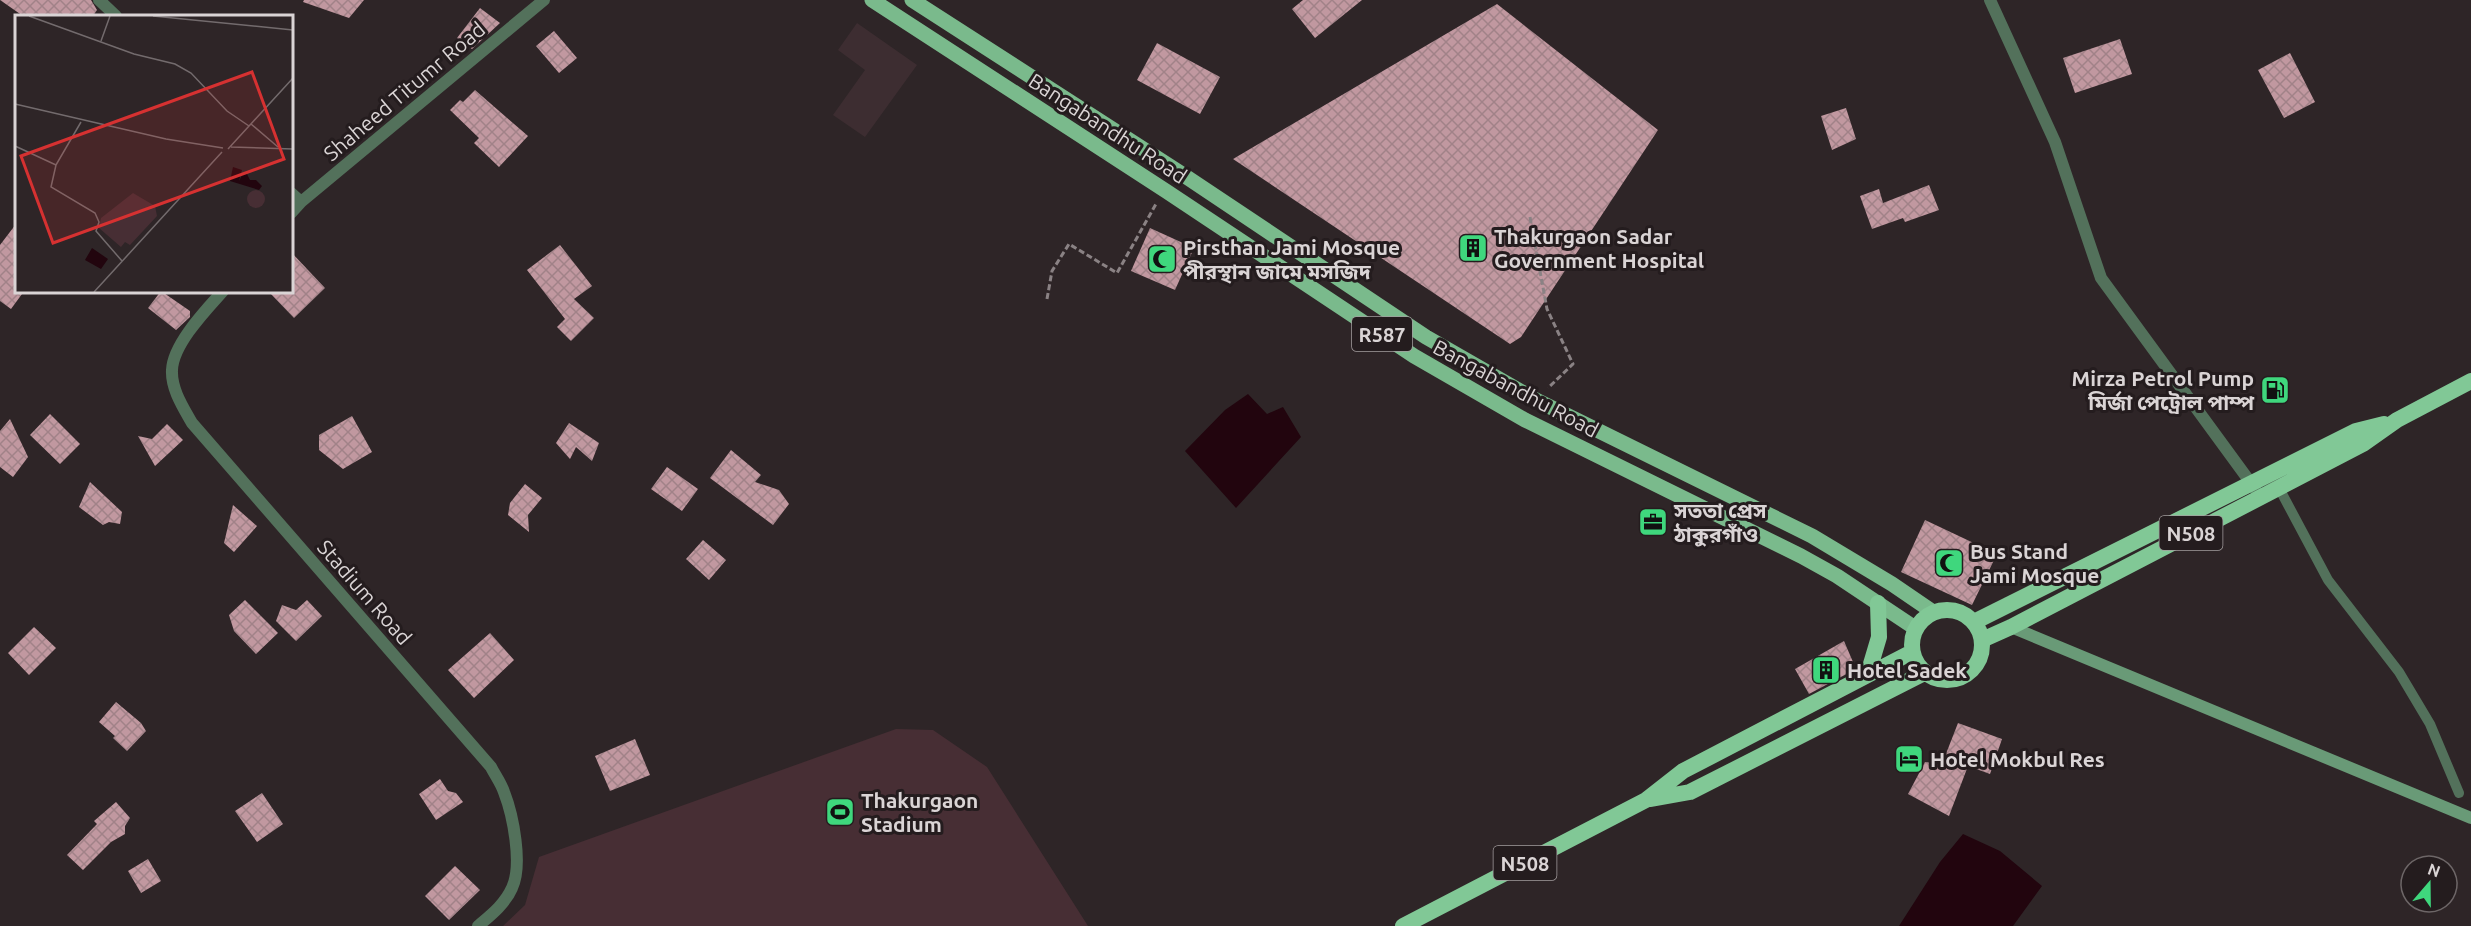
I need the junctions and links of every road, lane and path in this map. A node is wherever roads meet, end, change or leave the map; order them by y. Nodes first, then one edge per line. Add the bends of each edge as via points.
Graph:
1 (99, 0) edge
2 (544, 0) edge
3 (872, 0) edge
4 (912, 0) edge
5 (1990, 0) edge
6 (115, 15) edge
7 (1166, 191) junction
8 (292, 194) edge
9 (301, 202) junction
10 (292, 212) edge
11 (1530, 217) dead end
12 (222, 292) edge
13 (1047, 299) dead end
14 (2471, 381) edge
15 (1536, 400) junction
16 (2397, 420) junction
17 (2251, 482) junction
18 (2278, 488) junction
19 (2260, 497) junction
20 (1878, 603) junction
21 (1933, 612) junction
22 (1974, 622) junction
23 (2011, 627) junction
24 (1915, 628) junction
25 (1983, 640) junction
26 (1912, 652) junction
27 (1924, 673) junction
28 (1868, 674) junction
29 (2459, 794) dead end
30 (1646, 800) junction
31 (2471, 818) edge
32 (478, 926) edge
33 (1403, 926) edge

1 - 6 street
2 - 9 street, Shaheed Titumr Road
3 - 7 main road, Bangabandhu Road / R587
4 - 15 main road, Bangabandhu Road / R587 via 1426,337
5 - 17 street via 2055,142 2101,278
7 - 13 path via 1117,273 1069,244 1052,271
7 - 20 main road, Bangabandhu Road / R587 via 1414,356 1525,420 1801,556
8 - 9 street
9 - 10 street
11 - 15 path via 1547,309 1573,364
12 - 32 street, Stadium Road via 179,349 172,370 178,398 192,423 491,767 504,792 514,830 517,866 513,887 501,906
14 - 16 highway, N508
15 - 21 main road, Bangabandhu Road / R587 via 1812,536
16 - 17 highway, N508 via 2356,431
16 - 18 highway, N508 via 2363,444
17 - 19 street
17 - 22 highway, N508
18 - 19 highway, N508
18 - 29 street via 2328,580 2399,672 2430,724
19 - 23 highway, N508
20 - 24 main road, Bangabandhu Road / R587
20 - 28 highway via 1879,637
21 - 22 highway via 1948,609
21 - 24 highway
22 - 25 highway
23 - 25 highway, N508
23 - 31 main road
24 - 26 highway
25 - 27 highway via 1981,657 1971,671 1956,680 1940,680
26 - 27 highway
26 - 28 highway, N508
27 - 30 highway, N508 via 1690,792
28 - 30 highway, N508 via 1683,771
30 - 33 highway, N508

